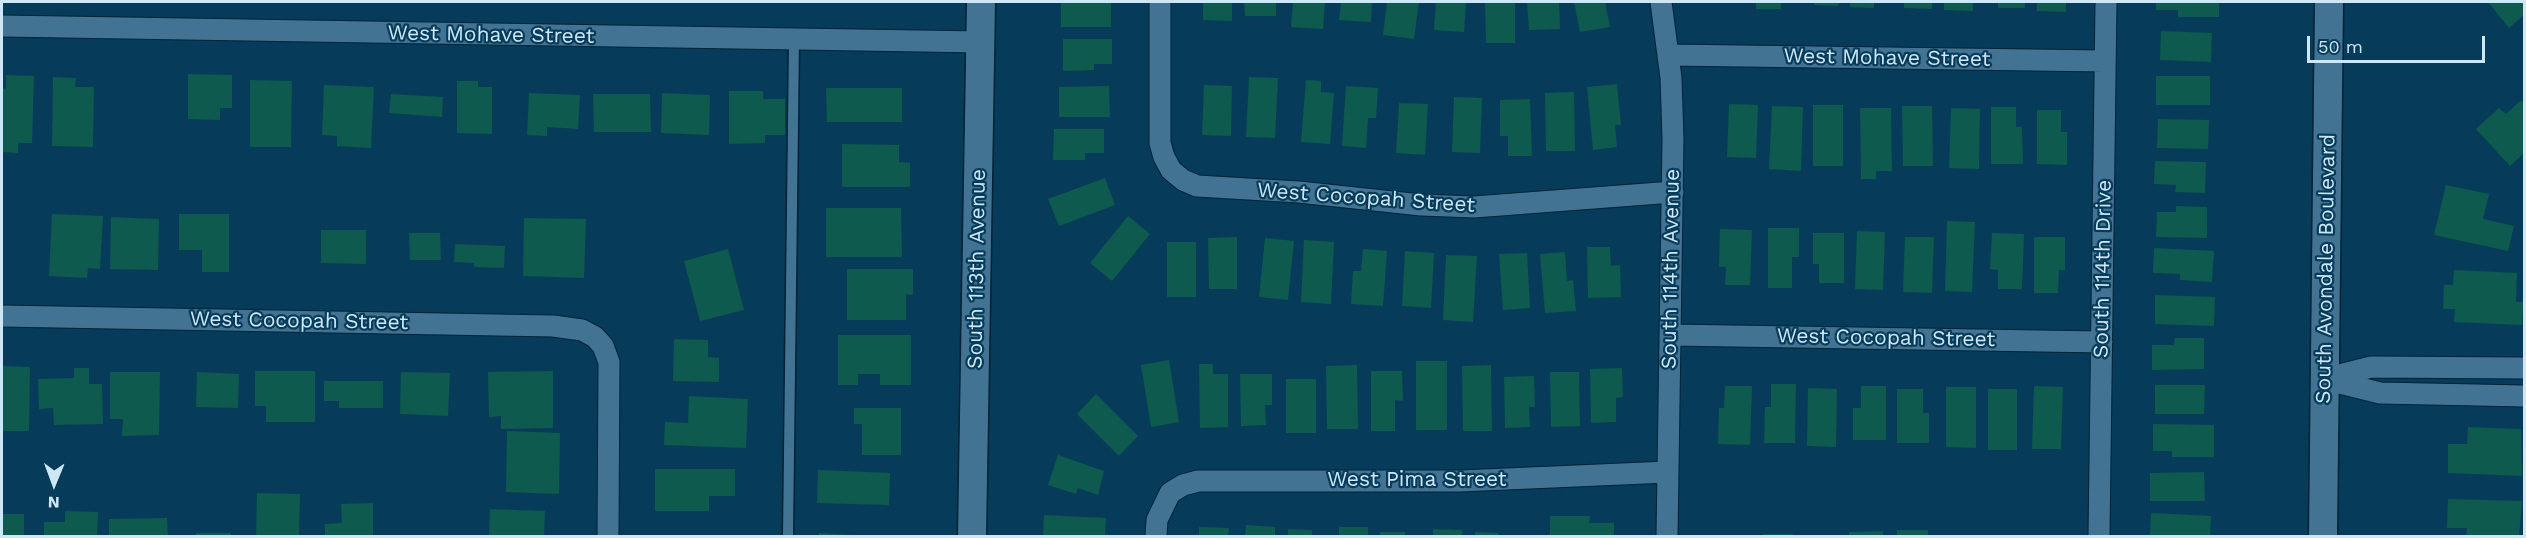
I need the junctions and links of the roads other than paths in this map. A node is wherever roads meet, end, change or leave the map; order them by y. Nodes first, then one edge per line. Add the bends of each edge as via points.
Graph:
1 (981, 2) edge
2 (1160, 2) edge
3 (1661, 2) edge
4 (2106, 2) edge
5 (2329, 2) edge
6 (2, 26) edge
7 (794, 40) junction
8 (981, 42) junction
9 (1669, 55) junction
10 (2105, 61) junction
11 (1673, 192) junction
12 (2, 316) edge
13 (1671, 335) junction
14 (2102, 342) junction
15 (2524, 368) edge
16 (2324, 379) junction
17 (2524, 396) edge
18 (1668, 472) junction
19 (608, 537) edge
20 (788, 537) edge
21 (972, 537) edge
22 (1156, 537) edge
23 (1667, 537) edge
24 (2099, 537) edge
25 (2323, 537) edge

1 - 8 main road, South 113th Avenue
2 - 11 street, West Cocopah Street via 1158,127 1164,157 1183,180 1197,186 1430,206 1501,207
3 - 9 street, South 114th Avenue
4 - 10 street, South 114th Drive
5 - 16 main road, South Avondale Boulevard
6 - 7 street, West Mohave Street
7 - 8 street, West Mohave Street
7 - 20 lane
8 - 21 main road, South 113th Avenue
9 - 10 street, West Mohave Street
9 - 11 street, South 114th Avenue
10 - 14 street, South 114th Drive
11 - 13 street, South 114th Avenue
12 - 19 street, West Cocopah Street via 553,326 582,330 603,346 609,362
13 - 14 street, West Cocopah Street
13 - 18 street, South 114th Avenue
14 - 24 street, South 114th Drive
15 - 16 street via 2371,367
16 - 17 street via 2380,393
16 - 25 main road, South Avondale Boulevard
18 - 22 street, West Pima Street via 1460,481 1214,479 1183,485 1170,493 1157,520
18 - 23 street, South 114th Avenue

